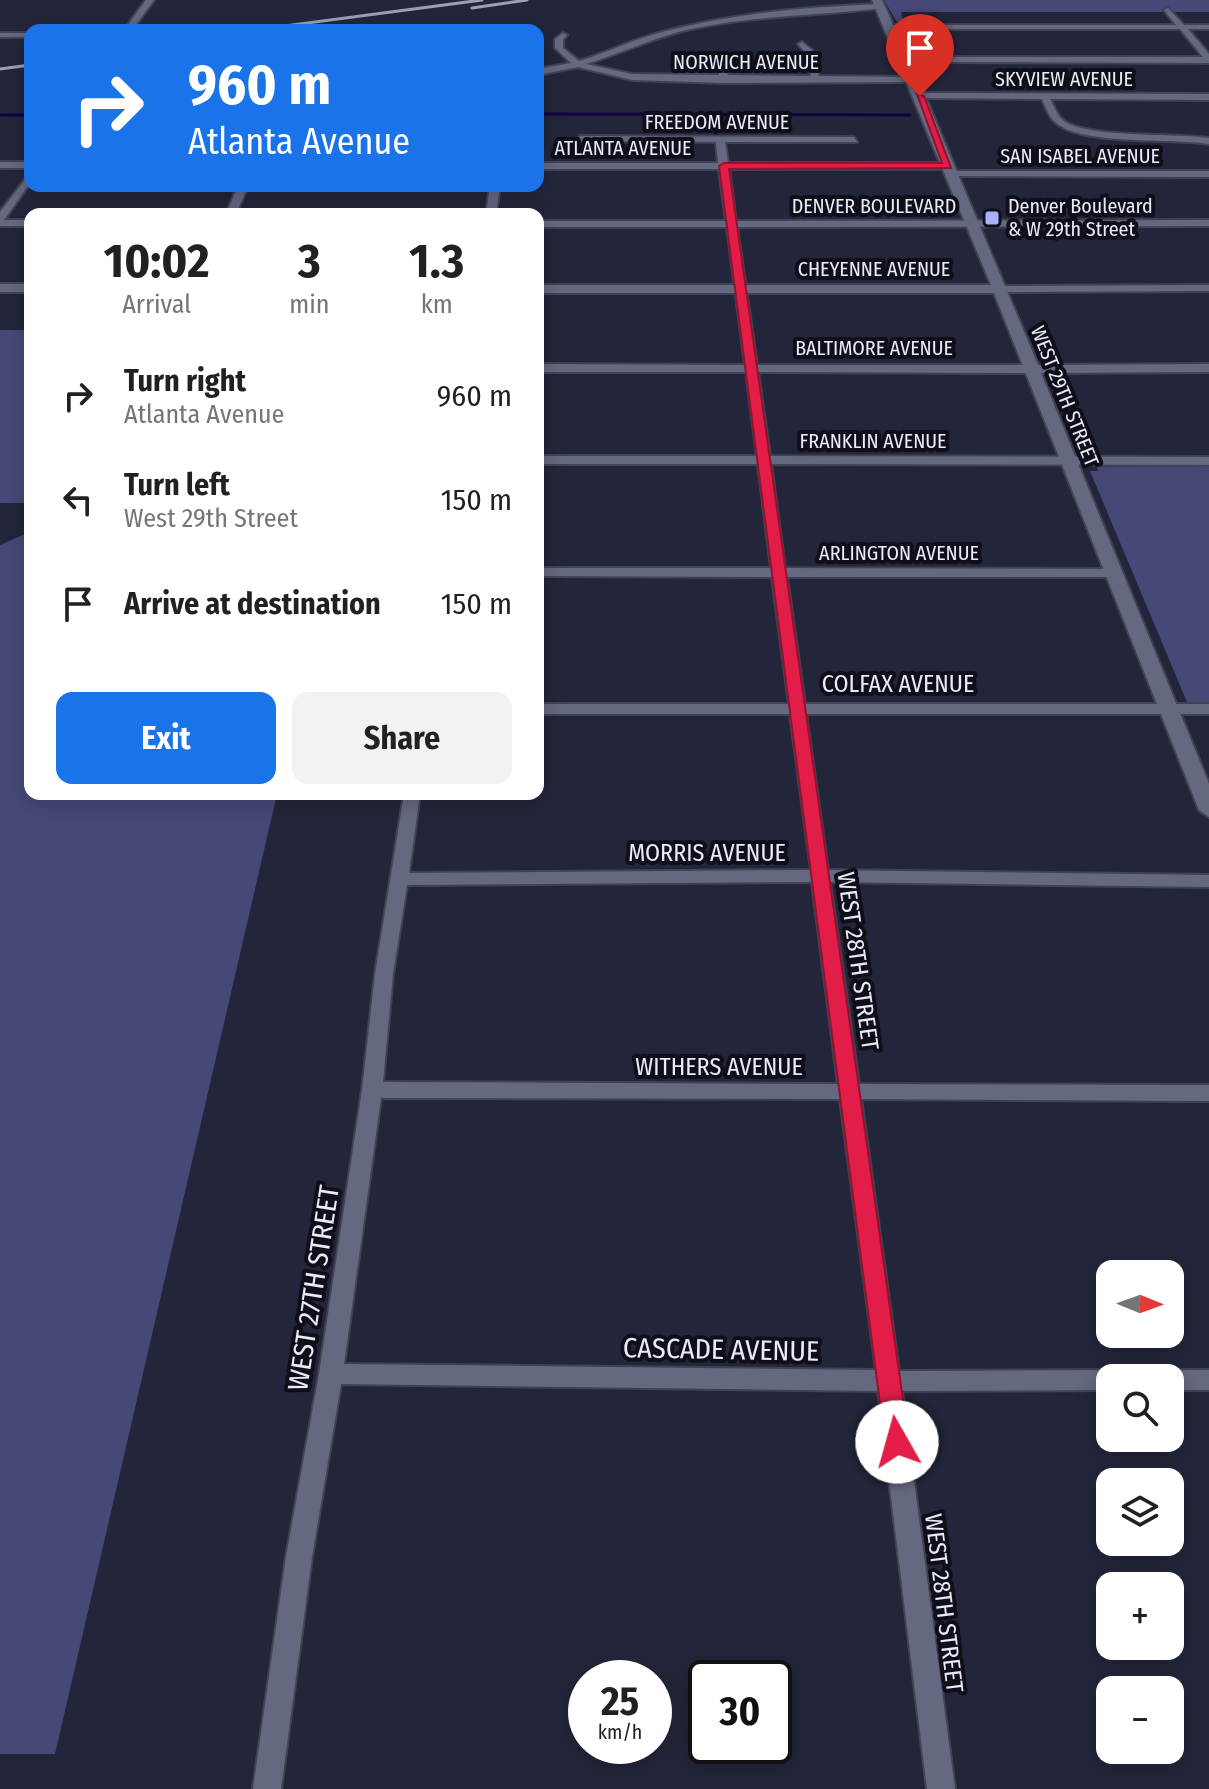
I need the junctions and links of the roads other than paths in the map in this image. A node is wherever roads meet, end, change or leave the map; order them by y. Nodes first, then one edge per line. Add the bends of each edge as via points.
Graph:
1 (150, 0) edge
2 (878, 3) edge
3 (1168, 10) dead end
4 (132, 24) edge
5 (889, 27) junction
6 (1183, 27) junction
7 (1209, 27) edge
8 (0, 35) edge
9 (24, 35) edge
10 (563, 35) dead end
11 (802, 44) dead end
12 (904, 59) junction
13 (1209, 60) edge
14 (715, 63) dead end
15 (581, 65) junction
16 (544, 71) edge
17 (724, 80) junction
18 (816, 80) junction
19 (913, 80) junction
20 (920, 96) junction
21 (1045, 97) junction
22 (1209, 97) edge
23 (580, 139) dead end
24 (720, 140) junction
25 (854, 140) dead end
26 (1209, 141) edge
27 (0, 165) edge
28 (24, 165) edge
29 (544, 166) edge
30 (724, 166) junction
31 (950, 170) junction
32 (1209, 174) edge
33 (24, 185) edge
34 (0, 221) edge
35 (24, 223) edge
36 (1209, 223) edge
37 (544, 224) edge
38 (731, 224) junction
39 (972, 224) junction
40 (0, 288) edge
41 (24, 288) edge
42 (1209, 288) edge
43 (544, 289) edge
44 (740, 289) junction
45 (1000, 289) junction
46 (544, 368) edge
47 (752, 368) junction
48 (1209, 368) edge
49 (1032, 369) junction
50 (544, 460) edge
51 (765, 461) junction
52 (1070, 461) junction
53 (1209, 461) edge
54 (544, 572) edge
55 (779, 572) junction
56 (1116, 573) junction
57 (796, 708) junction
58 (544, 709) edge
59 (1171, 709) junction
60 (1209, 709) edge
61 (411, 800) edge
62 (1209, 810) edge
63 (820, 876) junction
64 (398, 879) junction
65 (1209, 881) edge
66 (372, 1090) junction
67 (1209, 1093) edge
68 (850, 1094) junction
69 (331, 1374) junction
70 (1096, 1380) edge
71 (1184, 1380) edge
72 (1209, 1380) edge
73 (889, 1381) junction
74 (267, 1789) edge
75 (941, 1789) edge

1 - 4 street
2 - 5 street, WEST 29TH STREET
2 - 15 street via 678,31
3 - 6 street
5 - 6 street
5 - 12 street, WEST 29TH STREET
6 - 7 street
6 - 13 street
8 - 9 street
10 - 15 street via 559,48
11 - 18 street
12 - 13 street
12 - 19 street, WEST 29TH STREET
14 - 17 street via 722,67
15 - 16 street
15 - 17 street, NORWICH AVENUE via 632,77
17 - 18 street, NORWICH AVENUE
18 - 19 street, NORWICH AVENUE
19 - 20 street, WEST 29TH STREET
20 - 21 street, SKYVIEW AVENUE
20 - 31 street, WEST 29TH STREET
21 - 22 street, SKYVIEW AVENUE
21 - 26 street via 1058,120 1077,130
23 - 24 street, FREEDOM AVENUE
24 - 25 street, FREEDOM AVENUE
24 - 30 street, WEST 28TH STREET
27 - 28 street
29 - 30 street, ATLANTA AVENUE
30 - 31 street, ATLANTA AVENUE
30 - 38 street, WEST 28TH STREET
31 - 32 street, SAN ISABEL AVENUE
31 - 39 street, WEST 29TH STREET
33 - 34 street
34 - 35 street
36 - 39 street, DENVER BOULEVARD
37 - 38 street, DENVER BOULEVARD
38 - 39 street, DENVER BOULEVARD
38 - 44 street, WEST 28TH STREET
39 - 45 street, WEST 29TH STREET
40 - 41 street
42 - 45 street, CHEYENNE AVENUE
43 - 44 street, CHEYENNE AVENUE
44 - 45 street, CHEYENNE AVENUE
44 - 47 street, WEST 28TH STREET
45 - 49 street, WEST 29TH STREET
46 - 47 street, BALTIMORE AVENUE
47 - 49 street, BALTIMORE AVENUE
47 - 51 street, WEST 28TH STREET
48 - 49 street, BALTIMORE AVENUE
49 - 52 street, WEST 29TH STREET
50 - 51 street, FRANKLIN AVENUE
51 - 52 street, FRANKLIN AVENUE
51 - 55 street, WEST 28TH STREET
52 - 53 street, FRANKLIN AVENUE
52 - 56 street, WEST 29TH STREET
54 - 55 street, ARLINGTON AVENUE
55 - 56 street, ARLINGTON AVENUE
55 - 57 street, WEST 28TH STREET
56 - 59 street, WEST 29TH STREET
57 - 58 street, COLFAX AVENUE
57 - 59 street, COLFAX AVENUE
57 - 63 street, WEST 28TH STREET
59 - 60 street, COLFAX AVENUE
59 - 62 street, WEST 29TH STREET
61 - 64 street, WEST 27TH STREET
63 - 64 street, MORRIS AVENUE
63 - 65 street, MORRIS AVENUE
63 - 68 street, WEST 28TH STREET
64 - 66 street, WEST 27TH STREET
66 - 68 street, WITHERS AVENUE
66 - 69 street, WEST 27TH STREET
67 - 68 street, WITHERS AVENUE
68 - 73 street, WEST 28TH STREET
69 - 73 street, CASCADE AVENUE
69 - 74 street, WEST 27TH STREET
70 - 73 street, CASCADE AVENUE
71 - 72 street
73 - 75 street, WEST 28TH STREET

